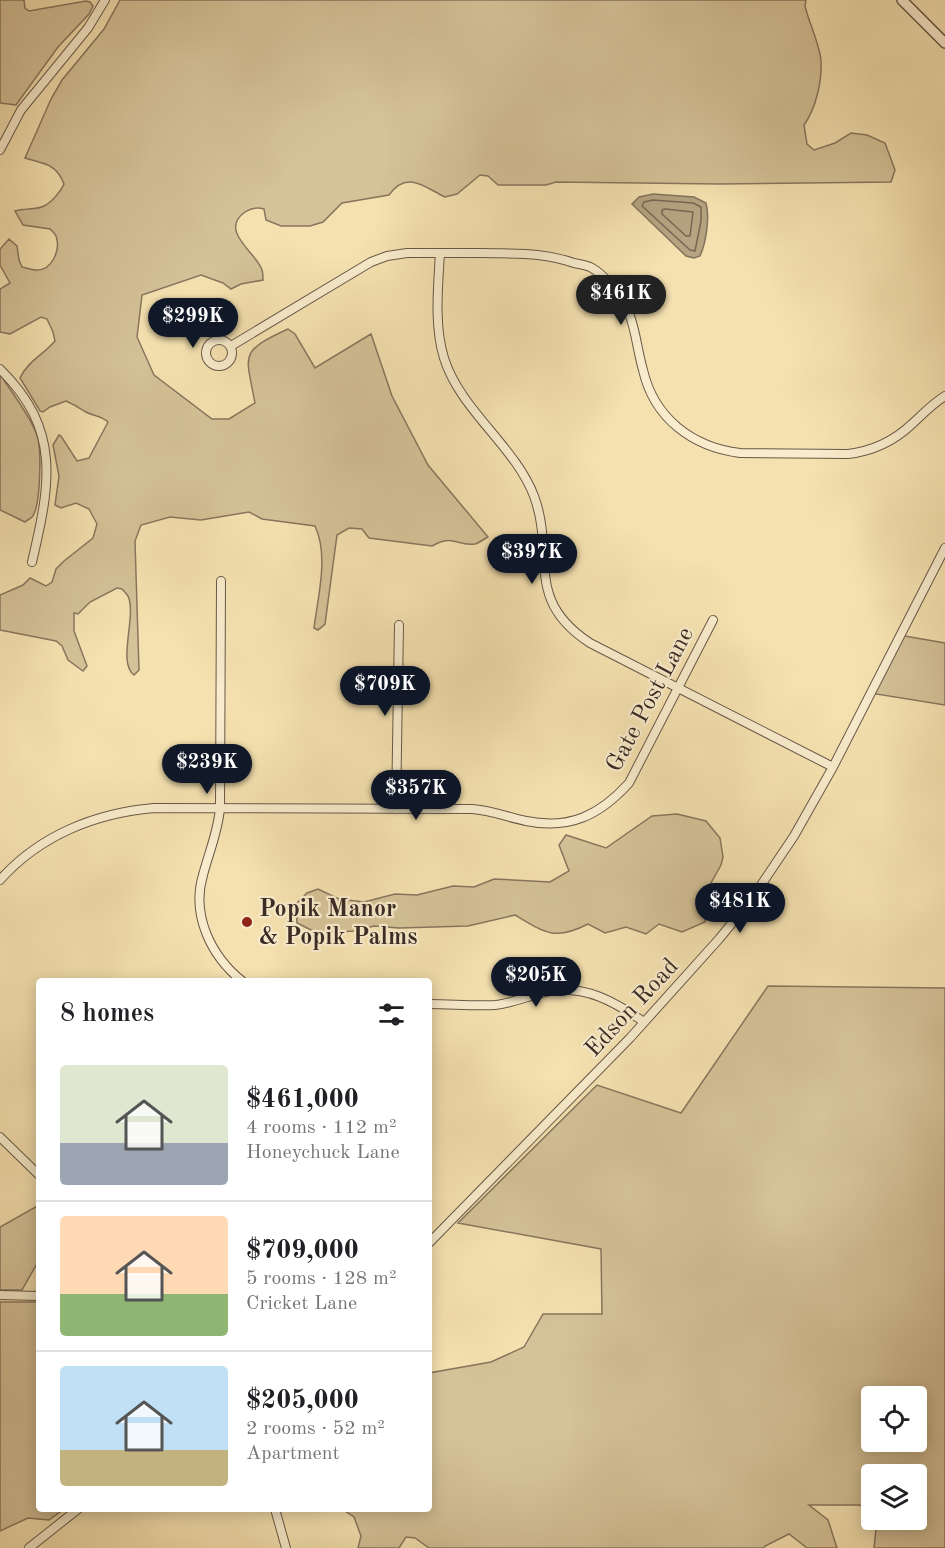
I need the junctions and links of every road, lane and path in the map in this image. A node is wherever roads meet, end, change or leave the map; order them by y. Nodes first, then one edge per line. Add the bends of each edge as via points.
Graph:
1 (105, 0) edge
2 (902, 0) edge
3 (945, 43) edge
4 (0, 150) edge
5 (440, 253) junction
6 (231, 346) dead end
7 (0, 369) edge
8 (945, 396) edge
9 (945, 548) edge
10 (32, 562) dead end
11 (221, 581) dead end
12 (713, 620) dead end
13 (399, 625) dead end
14 (678, 688) junction
15 (833, 767) junction
16 (220, 808) junction
17 (396, 808) junction
18 (0, 880) edge
19 (238, 978) edge
20 (432, 1004) edge
21 (644, 1022) junction
22 (0, 1137) edge
23 (36, 1172) edge
24 (432, 1239) edge
25 (0, 1296) edge
26 (36, 1296) edge
27 (74, 1512) edge
28 (276, 1512) edge
29 (29, 1548) edge
30 (286, 1548) edge

1 - 4 street via 77,43 21,110
2 - 3 street
5 - 6 street via 407,253 371,262
5 - 8 street via 540,254 592,268 621,296 630,312 646,381 661,411 690,437 724,451 848,454 879,448
5 - 14 street via 438,324 444,359 456,384 529,484 539,516 545,582 551,602 584,639
7 - 10 street via 23,394 36,417 48,464
9 - 15 street, Edson Road
11 - 16 street
12 - 14 street, Gate Post Lane
13 - 17 street
14 - 15 street
14 - 17 street, Gate Post Lane via 629,783 611,802 593,813 572,821 550,823 486,810
15 - 21 street, Edson Road via 794,836 751,900
16 - 17 street, Gate Post Lane
16 - 18 street, Gate Post Lane via 154,808 104,815 43,843
16 - 19 street via 200,886 201,915 211,947
20 - 21 street via 494,1005 549,991 572,990 608,999
21 - 24 street, Edson Road
22 - 23 street
25 - 26 street
27 - 29 street
28 - 30 street

